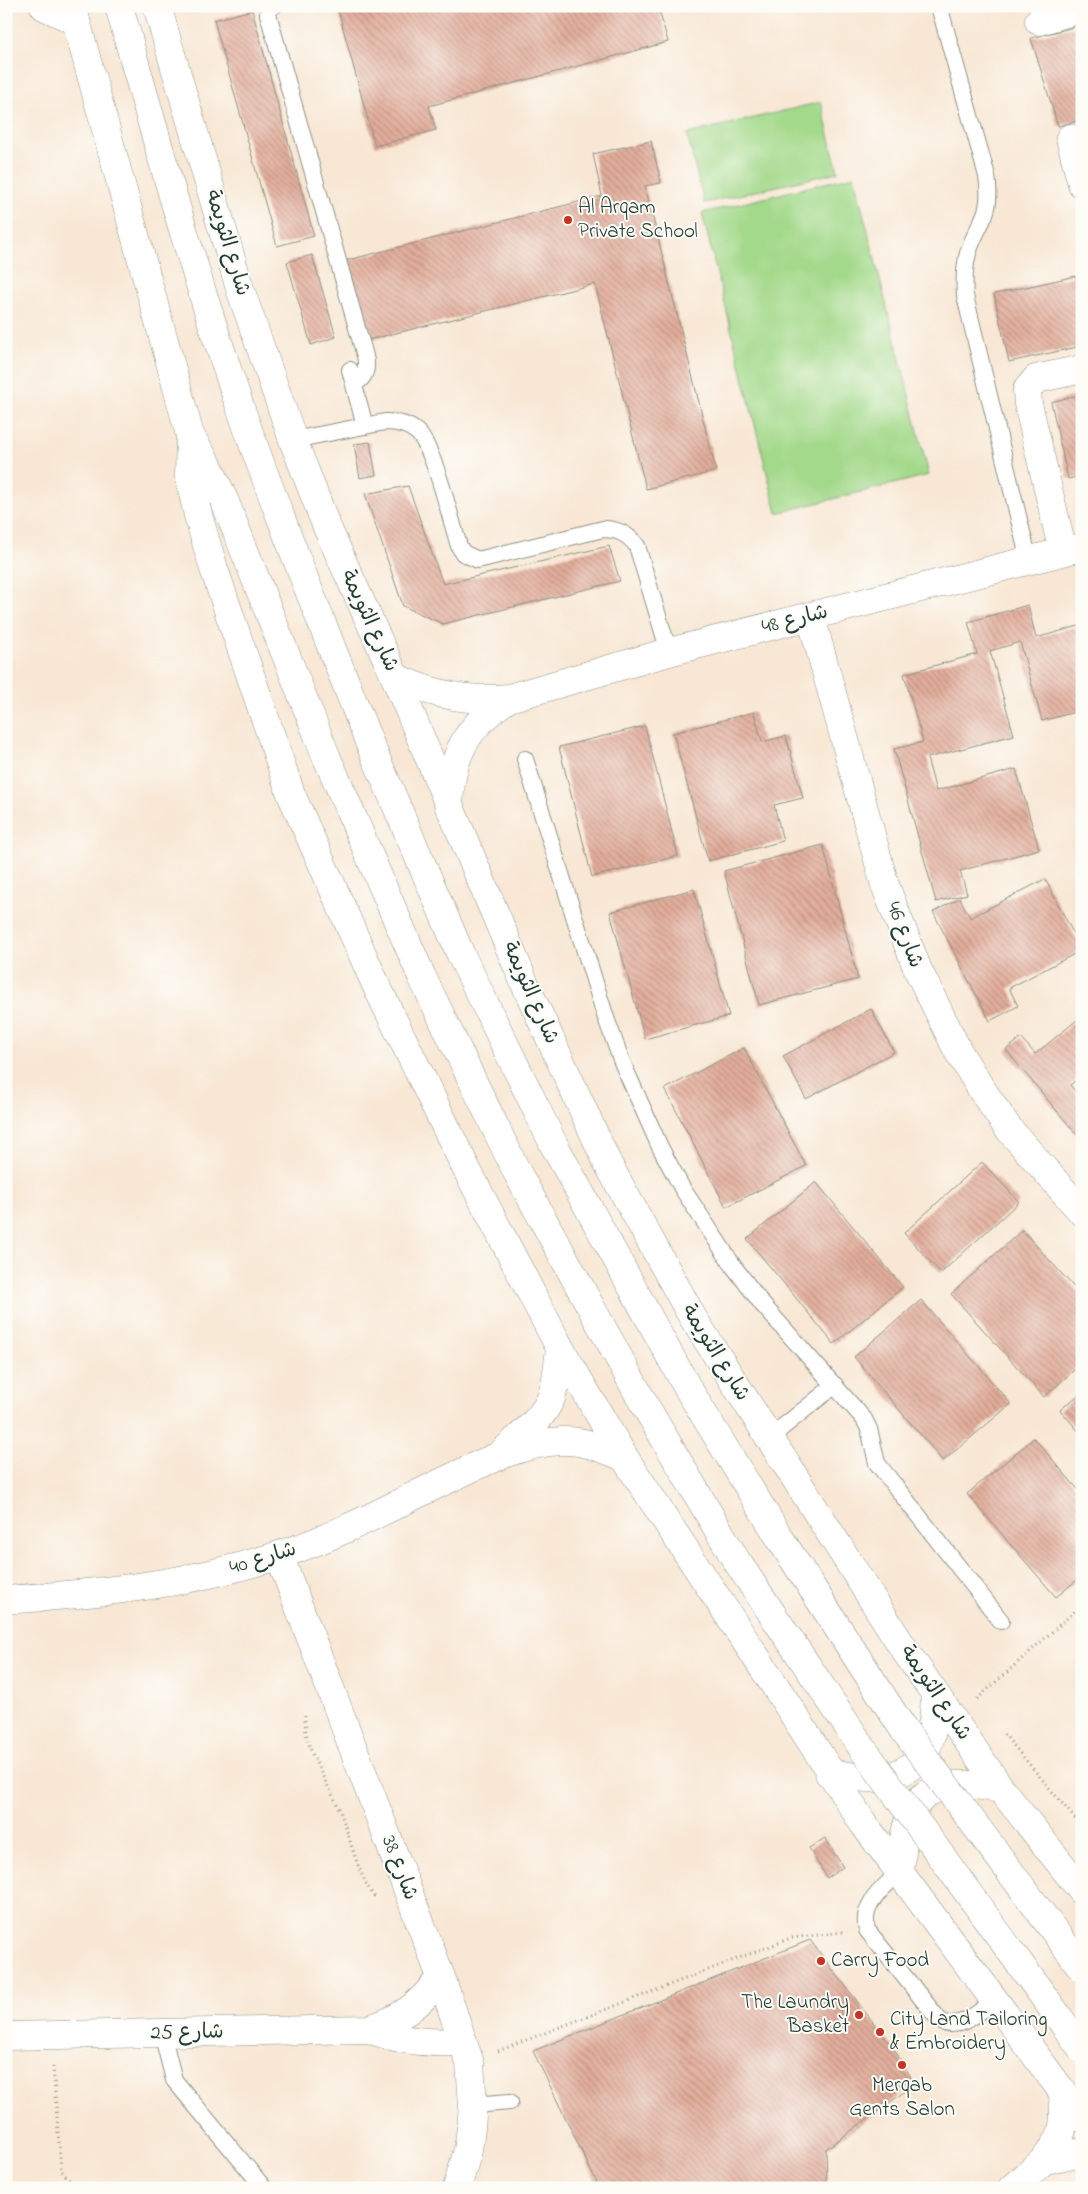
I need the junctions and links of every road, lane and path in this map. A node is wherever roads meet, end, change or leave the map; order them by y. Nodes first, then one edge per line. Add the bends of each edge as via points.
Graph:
1 (44, 6) edge
2 (120, 6) edge
3 (157, 6) edge
4 (274, 6) edge
5 (940, 6) edge
6 (1082, 8) edge
7 (74, 14) edge
8 (1039, 20) dead end
9 (1070, 138) dead end
10 (1082, 184) edge
11 (1082, 369) edge
12 (365, 426) junction
13 (190, 435) junction
14 (293, 440) junction
15 (1073, 550) edge
16 (1029, 561) junction
17 (811, 616) junction
18 (669, 652) junction
19 (395, 677) junction
20 (509, 698) junction
21 (525, 759) dead end
22 (449, 807) junction
23 (1082, 1212) edge
24 (560, 1348) junction
25 (835, 1384) junction
26 (769, 1438) junction
27 (502, 1453) junction
28 (624, 1457) junction
29 (279, 1555) junction
30 (6, 1600) edge
31 (1082, 1605) edge
32 (1001, 1621) dead end
33 (935, 1694) junction
34 (982, 1705) dead end
35 (305, 1712) dead end
36 (1004, 1734) dead end
37 (829, 1772) junction
38 (1001, 1789) junction
39 (1082, 1827) edge
40 (900, 1872) junction
41 (1082, 1891) edge
42 (379, 1904) dead end
43 (867, 1930) junction
44 (1082, 1968) edge
45 (441, 1977) junction
46 (996, 2000) junction
47 (368, 2029) junction
48 (162, 2033) junction
49 (50, 2035) junction
50 (6, 2036) edge
51 (1082, 2049) edge
52 (466, 2052) junction
53 (1063, 2091) junction
54 (510, 2102) dead end
55 (473, 2105) junction
56 (1082, 2118) edge
57 (1082, 2152) edge
58 (1044, 2160) junction
59 (76, 2188) edge
60 (264, 2188) edge
61 (457, 2188) edge
62 (1012, 2188) edge

1 - 7 street
2 - 44 street, شارع الثويمة, bridge via 170,187 274,500 369,742 461,955 550,1136 687,1387 904,1730
3 - 14 street, شارع الثويمة via 240,289
4 - 12 lane via 268,14 365,356 362,380 352,377
5 - 16 lane via 989,192 988,210 969,251 965,296
6 - 8 street
7 - 13 street
9 - 10 street
11 - 15 street via 1042,377 1028,390 1028,404
12 - 14 lane
12 - 18 lane via 396,422 417,432 425,440 459,546 469,558 486,559 602,529 622,532 632,538 638,546
13 - 24 street via 189,476 198,515 291,794 385,1003
13 - 51 street, bridge via 225,502 327,758 422,977 518,1174 643,1402 736,1560 862,1749
14 - 19 street, شارع الثويمة via 326,525
15 - 16 street, شارع 48
16 - 17 street, شارع 48
17 - 18 street, شارع 48
17 - 23 street, شارع 46 via 885,885 918,970 958,1051 982,1090 1008,1128
18 - 20 street, شارع 48
19 - 20 street, شارع 48 via 416,687 462,699
19 - 22 street, شارع الثويمة
20 - 22 street, شارع 48 via 476,725 463,744 449,785
21 - 25 lane via 606,1018 660,1147 682,1188 734,1267 762,1304
22 - 26 street, شارع الثويمة via 524,982 608,1164 693,1318
24 - 27 street, شارع 40 via 547,1406 536,1422
24 - 28 street
25 - 26 lane
25 - 32 lane via 864,1419 878,1463
26 - 33 street, شارع الثويمة
27 - 28 street, شارع 40 via 570,1441 590,1444
27 - 29 street, شارع 40 via 358,1523
28 - 37 street
29 - 30 street, شارع 40 via 187,1580 140,1588
29 - 45 street, شارع 38
31 - 34 path via 977,1698
33 - 37 street via 928,1746 906,1770 874,1779
33 - 38 street, شارع الثويمة
35 - 42 path via 314,1758 340,1812 370,1892
36 - 39 path
37 - 40 street
38 - 40 street via 958,1784 940,1786 925,1795 913,1808 906,1824
38 - 41 street, شارع الثويمة
40 - 43 lane via 870,1903 865,1916
40 - 46 street
43 - 46 lane via 946,2024 960,2023
43 - 52 path via 791,1938
45 - 47 street via 430,1992 402,2016
45 - 52 street, شارع 38
46 - 53 street
47 - 48 street, شارع 25
47 - 52 street via 415,2042 444,2043
48 - 49 street, شارع 25
48 - 60 lane via 174,2080
49 - 50 street, شارع 25
49 - 59 path via 61,2170
52 - 55 street, شارع 38
53 - 56 street
53 - 58 street via 1063,2127
54 - 55 lane
55 - 61 street, شارع 38 via 468,2150
57 - 58 street
58 - 62 street

